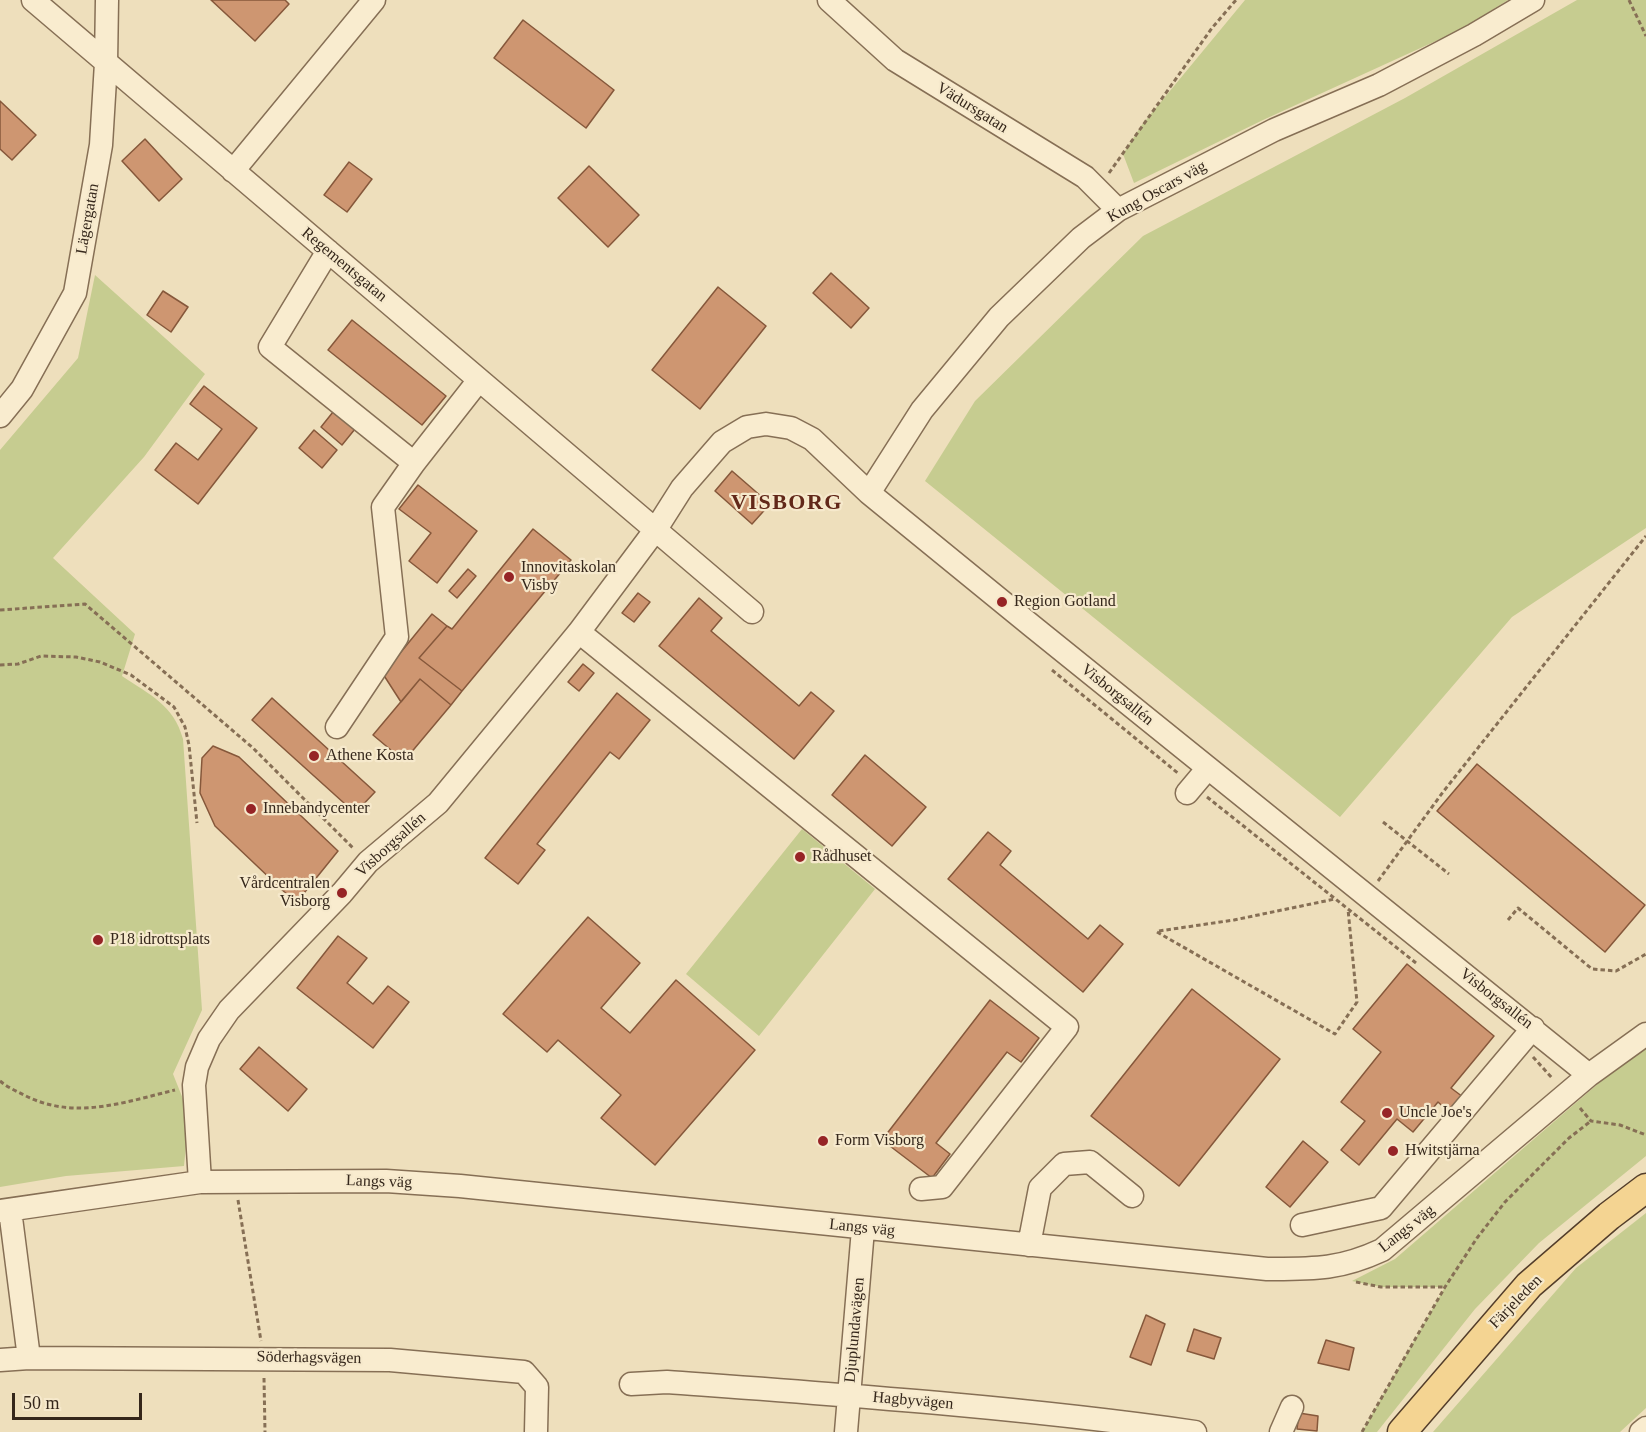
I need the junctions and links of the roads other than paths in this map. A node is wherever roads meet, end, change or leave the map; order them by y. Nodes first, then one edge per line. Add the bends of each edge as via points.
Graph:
1 (33, 0) edge
2 (106, 0) edge
3 (374, 0) edge
4 (829, 0) edge
5 (1533, 0) edge
6 (106, 63) junction
7 (233, 171) junction
8 (1118, 210) junction
9 (328, 251) junction
10 (479, 380) junction
11 (0, 416) edge
12 (414, 463) junction
13 (870, 493) junction
14 (656, 529) junction
15 (752, 612) dead end
16 (579, 632) junction
17 (337, 727) dead end
18 (1208, 768) junction
19 (1187, 793) dead end
20 (1533, 1028) junction
21 (1646, 1034) edge
22 (1589, 1075) junction
23 (200, 1182) junction
24 (1646, 1188) edge
25 (921, 1189) dead end
26 (1132, 1196) dead end
27 (5, 1211) edge
28 (1302, 1225) dead end
29 (863, 1228) junction
30 (1029, 1245) junction
31 (29, 1358) junction
32 (0, 1360) edge
33 (631, 1384) dead end
34 (849, 1396) junction
35 (1292, 1407) dead end
36 (1646, 1428) edge
37 (536, 1432) edge
38 (846, 1432) edge
39 (1195, 1432) edge
40 (1281, 1432) edge
41 (1402, 1432) edge
42 (1641, 1432) edge

1 - 6 street, Regementsgatan
2 - 6 street, Lägergatan
3 - 7 street
4 - 8 street, Vädursgatan via 895,60 1085,177
5 - 8 street, Kung Oscars väg via 1379,85 1274,130
6 - 7 street, Regementsgatan
6 - 11 street, Lägergatan via 101,145 75,293 22,389
7 - 9 street, Regementsgatan
8 - 13 street, Kung Oscars väg via 1081,238 999,317 922,410
9 - 10 street, Regementsgatan
9 - 12 street via 270,347
10 - 12 street
10 - 14 street, Regementsgatan
12 - 17 street via 383,507 397,638
13 - 14 street, Visborgsallén via 812,439 766,424 747,427 722,442 682,488
13 - 18 street, Visborgsallén
14 - 15 street
14 - 16 street, Visborgsallén
16 - 23 street, Visborgsallén via 438,803 368,862 229,1010 209,1039 197,1066 194,1085
16 - 25 street via 1067,1027 942,1187
18 - 19 street
18 - 20 street, Visborgsallén
20 - 22 street, Visborgsallén
20 - 28 street via 1381,1208
21 - 22 street, Langs väg
22 - 30 street, Langs väg via 1382,1251 1357,1262 1324,1269 1267,1269
23 - 27 street, Langs väg
23 - 29 street, Langs väg via 386,1181 460,1186
24 - 41 main road, Färjeleden via 1529,1285
26 - 30 street via 1090,1162 1064,1164 1040,1188
27 - 31 street
29 - 30 street, Langs väg
29 - 34 street, Djuplundavägen
31 - 32 street, Söderhagsvägen
31 - 37 street, Söderhagsvägen via 390,1360 524,1372 537,1387
33 - 34 street, Hagbyvägen via 667,1382
34 - 38 street, Djuplundavägen
34 - 39 street, Hagbyvägen via 1029,1411
35 - 40 street
36 - 42 street

